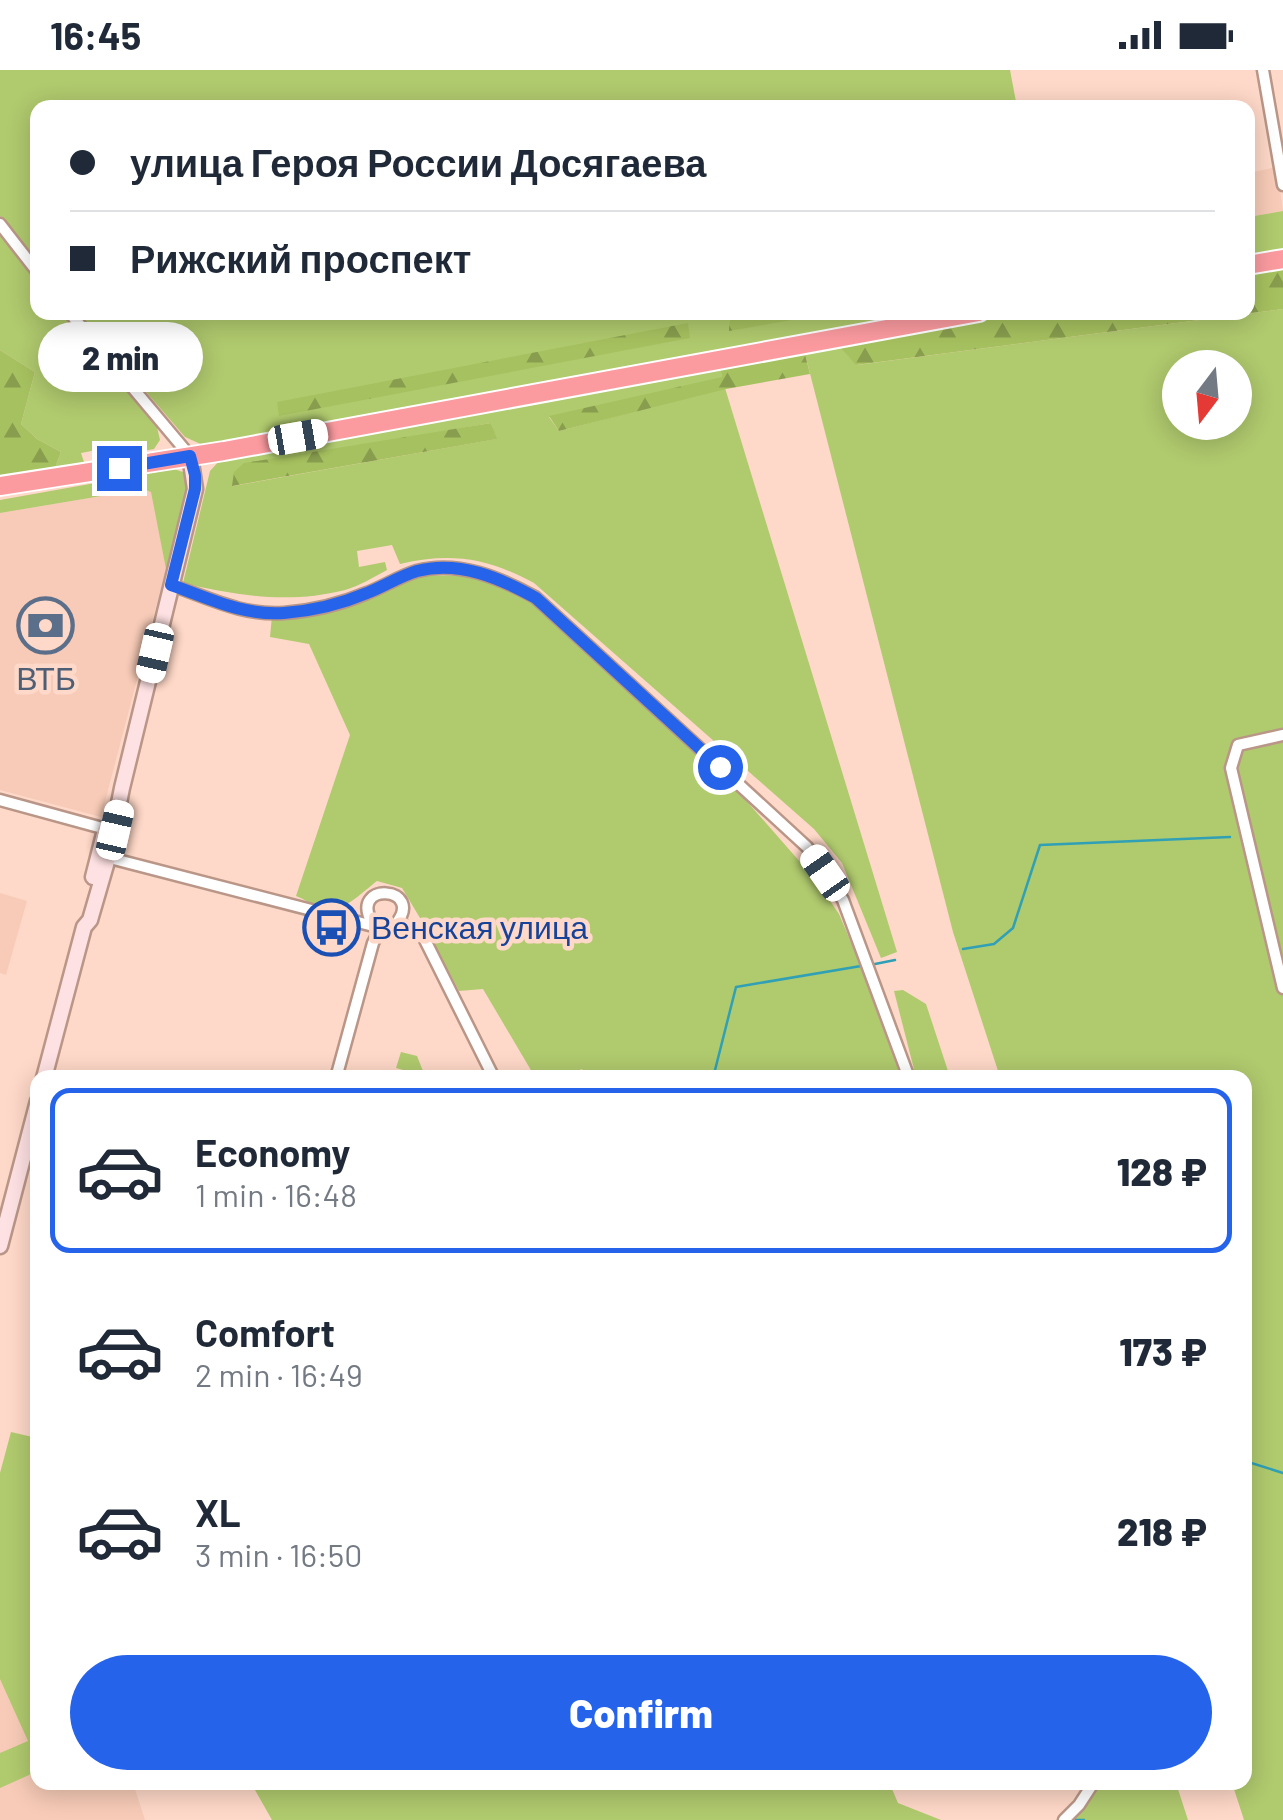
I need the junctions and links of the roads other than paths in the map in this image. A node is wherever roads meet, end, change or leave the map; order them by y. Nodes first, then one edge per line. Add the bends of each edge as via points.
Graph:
1 (1263, 70) edge
2 (1283, 185) edge
3 (0, 224) edge
4 (1283, 259) edge
5 (30, 263) edge
6 (1255, 265) edge
7 (75, 320) edge
8 (935, 320) edge
9 (190, 456) junction
10 (0, 486) edge
11 (171, 585) junction
12 (1283, 734) edge
13 (122, 788) junction
14 (0, 800) edge
15 (106, 829) junction
16 (104, 857) junction
17 (395, 925) junction
18 (377, 926) junction
19 (1283, 988) edge
20 (46, 1070) edge
21 (338, 1070) edge
22 (490, 1070) edge
23 (905, 1070) edge
24 (30, 1132) edge
25 (0, 1246) edge
26 (1089, 1790) edge
27 (1064, 1820) edge

1 - 2 street
3 - 5 street
4 - 6 highway
7 - 9 street
8 - 9 highway
9 - 10 highway
9 - 11 street via 195,489
11 - 13 street
11 - 23 street via 248,613 282,613 346,600 436,569 501,578 536,598 806,847 843,900
12 - 19 street via 1238,745 1231,768
13 - 15 street
13 - 16 street
14 - 15 street
15 - 16 street
16 - 18 street
16 - 20 street
17 - 18 street
17 - 18 street via 403,905 386,892 368,903
17 - 22 street via 419,928
18 - 21 street
24 - 25 street
26 - 27 street

